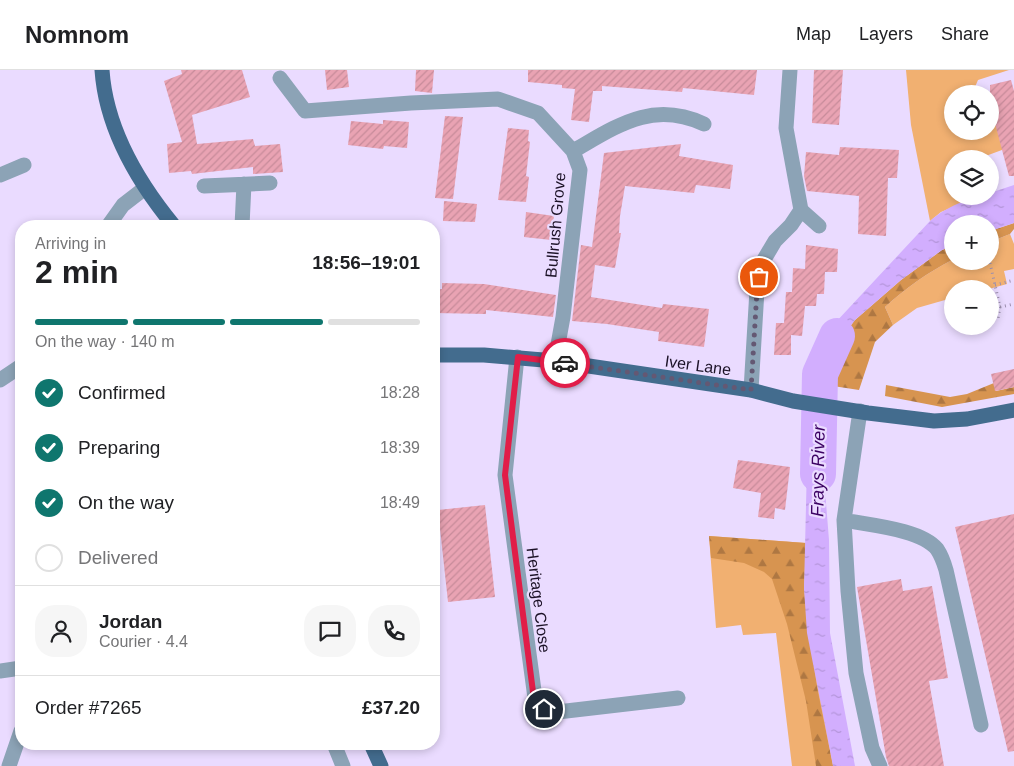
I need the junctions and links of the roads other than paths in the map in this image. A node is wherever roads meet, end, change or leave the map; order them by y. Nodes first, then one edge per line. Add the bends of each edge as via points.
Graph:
1 (102, 70) edge
2 (790, 70) edge
3 (280, 78) dead end
4 (704, 124) dead end
5 (573, 151) junction
6 (24, 165) dead end
7 (0, 175) edge
8 (270, 183) dead end
9 (244, 184) junction
10 (204, 186) dead end
11 (145, 188) junction
12 (801, 210) junction
13 (112, 220) edge
14 (169, 220) edge
15 (242, 220) edge
16 (819, 226) dead end
17 (440, 356) edge
18 (518, 357) junction
19 (556, 361) junction
20 (15, 370) edge
21 (0, 380) edge
22 (751, 390) junction
23 (1014, 410) edge
24 (860, 411) junction
25 (844, 520) junction
26 (15, 669) edge
27 (0, 671) edge
28 (678, 698) dead end
29 (981, 725) dead end
30 (15, 748) edge
31 (336, 750) edge
32 (374, 750) edge
33 (9, 766) edge
34 (343, 766) edge
35 (381, 766) edge
36 (880, 766) edge

1 - 11 main road via 112,122
2 - 12 street via 786,128
3 - 5 street, Bullrush Grove via 305,111 498,99 538,114
4 - 5 street via 680,116 635,118
5 - 19 street, Bullrush Grove via 580,170
6 - 7 street
8 - 9 street
9 - 10 street
9 - 15 street
11 - 13 street via 123,205
11 - 14 main road
12 - 16 street
12 - 22 street via 775,241 762,263 757,290
17 - 18 main road, Iver Lane
18 - 19 main road, Iver Lane
18 - 28 street, Heritage Close via 505,475 535,698 550,713
19 - 22 main road, Iver Lane
20 - 21 street
22 - 24 main road, Iver Lane via 793,401
23 - 24 main road, Iver Lane via 934,421
24 - 25 street
25 - 29 street via 913,534 936,548 946,570
25 - 36 street via 856,673 872,748
26 - 27 street
30 - 33 street
31 - 34 street
32 - 35 main road

